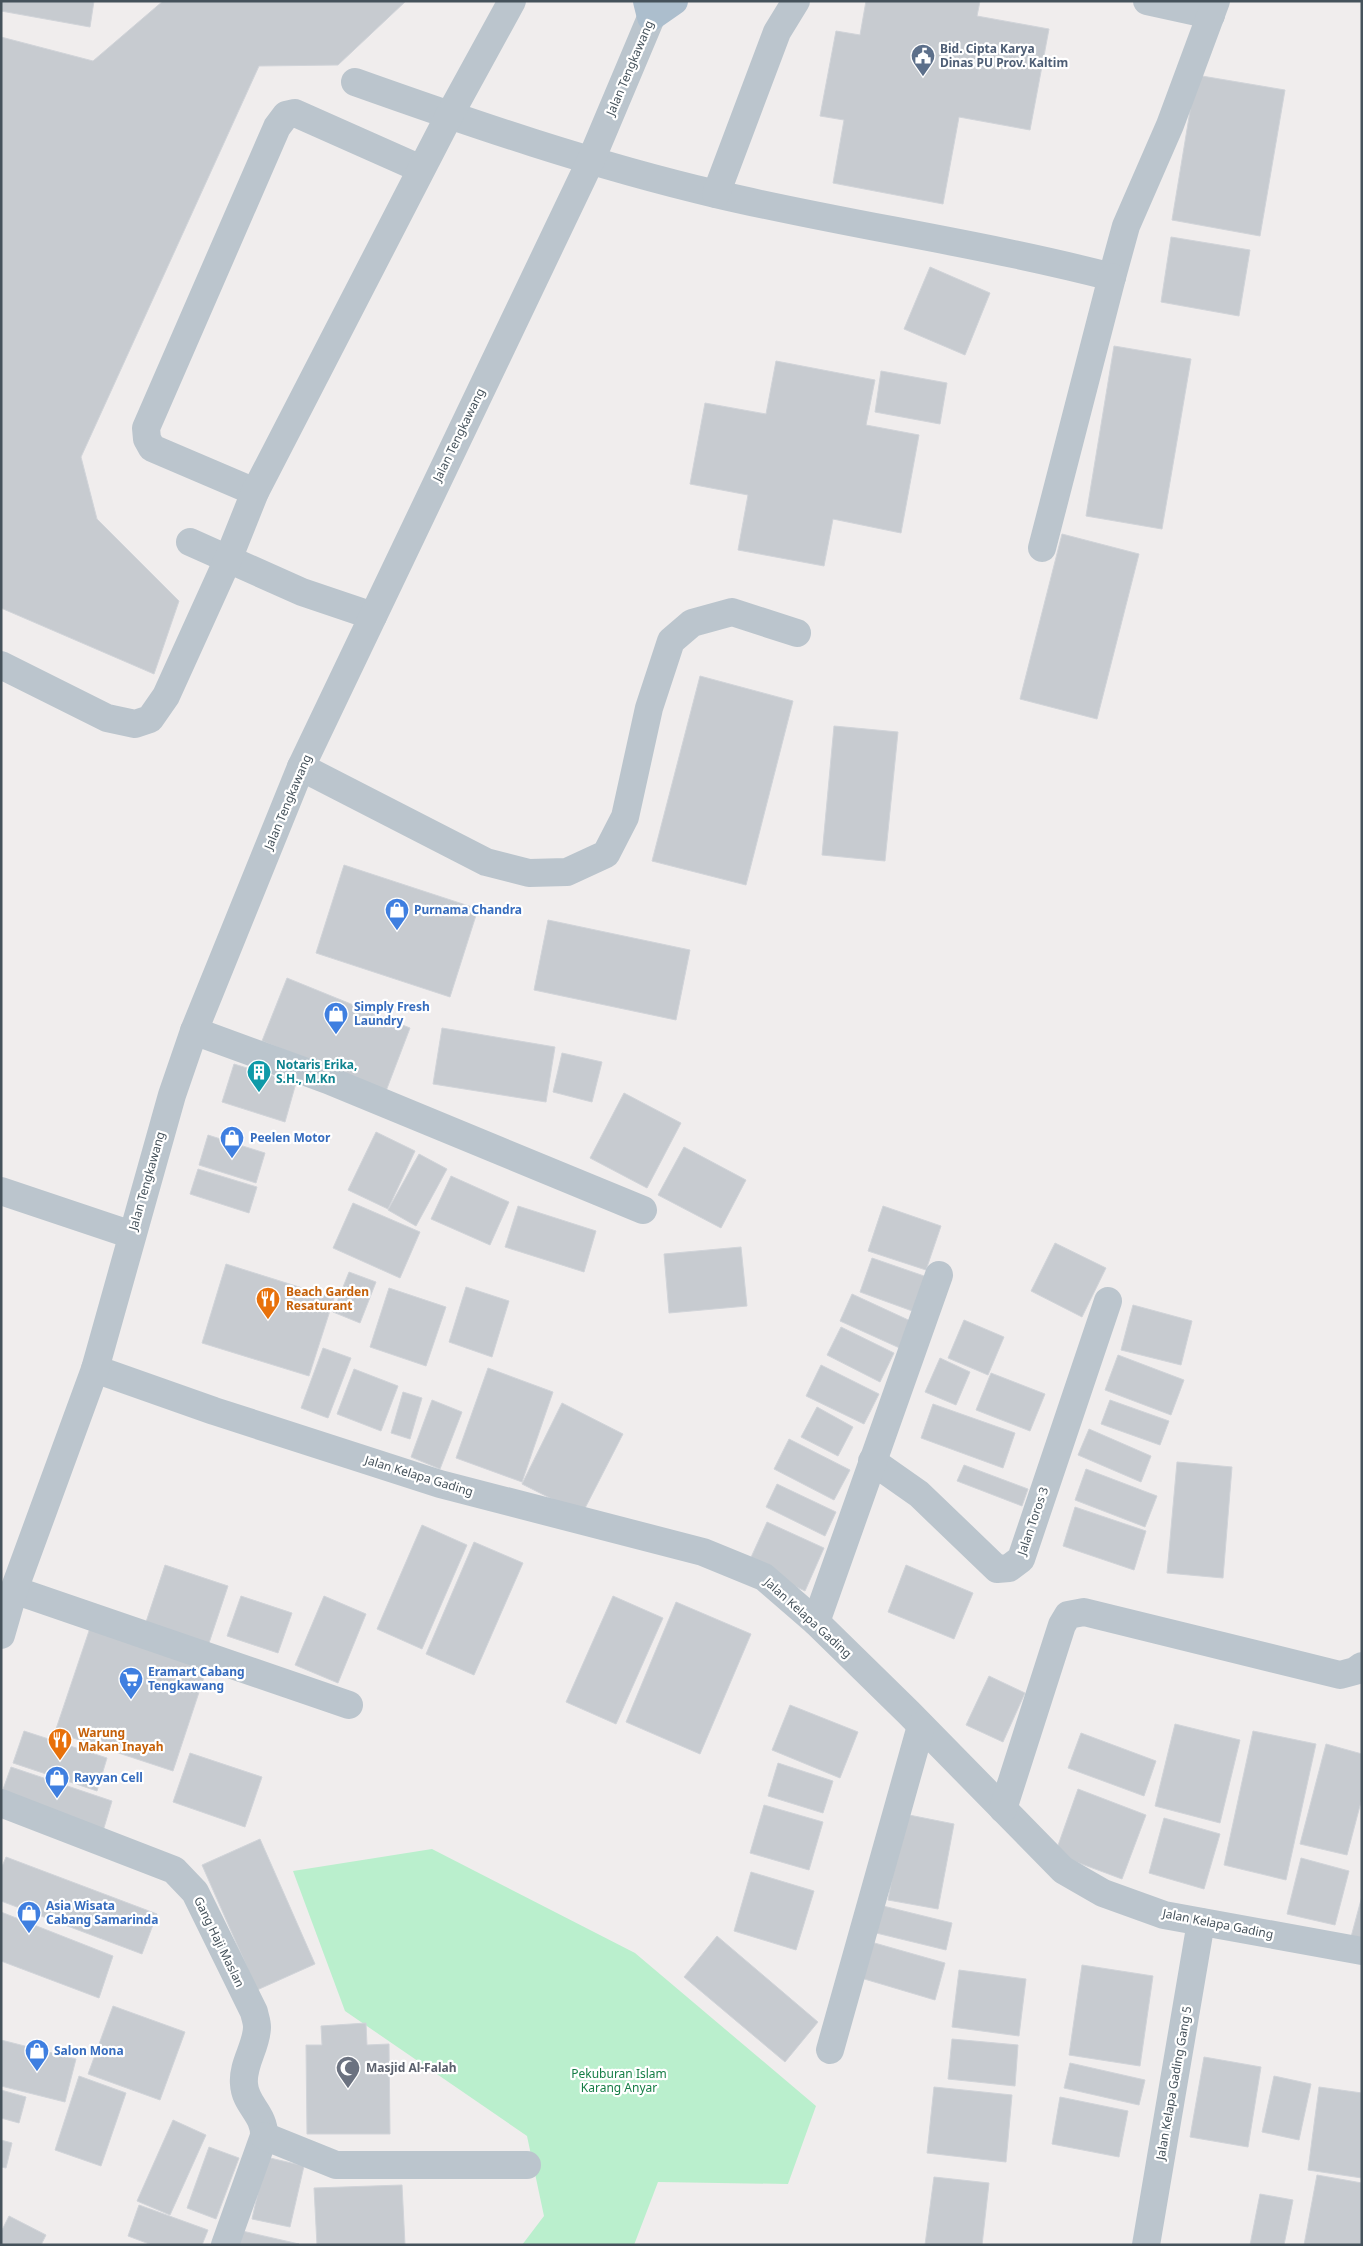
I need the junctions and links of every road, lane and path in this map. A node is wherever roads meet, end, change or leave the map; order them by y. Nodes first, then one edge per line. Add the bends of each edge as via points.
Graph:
1 (512, 1) edge
2 (674, 1) edge
3 (796, 1) edge
4 (1147, 1) edge
5 (652, 7) edge
6 (1214, 8) edge
7 (355, 82) dead end
8 (449, 116) junction
9 (591, 160) junction
10 (421, 170) junction
11 (716, 194) junction
12 (1112, 277) junction
13 (254, 492) junction
14 (190, 542) dead end
15 (1042, 548) dead end
16 (229, 557) junction
17 (373, 616) junction
18 (797, 633) dead end
19 (1, 665) edge
20 (301, 767) junction
21 (194, 1031) junction
22 (1, 1191) edge
23 (643, 1210) dead end
24 (132, 1235) junction
25 (939, 1275) dead end
26 (1108, 1301) dead end
27 (95, 1369) junction
28 (872, 1462) junction
29 (14, 1590) junction
30 (816, 1622) junction
31 (1, 1635) edge
32 (1362, 1666) edge
33 (349, 1705) dead end
34 (921, 1726) junction
35 (1, 1803) edge
36 (1002, 1809) junction
37 (1201, 1922) junction
38 (1362, 1951) edge
39 (830, 2050) dead end
40 (264, 2136) junction
41 (527, 2165) dead end
42 (225, 2245) edge
43 (1146, 2245) edge

1 - 8 street
2 - 5 main road
3 - 11 street via 777,32
4 - 6 street
5 - 9 street, Jalan Tengkawang
6 - 12 street via 1170,125 1126,226
7 - 8 street
8 - 9 street
8 - 10 street
9 - 11 street
9 - 17 street, Jalan Tengkawang
10 - 13 street
10 - 13 street via 295,113 286,115 277,127 146,428 146,439 152,448
11 - 12 street via 1052,261
12 - 15 street
13 - 16 street
14 - 16 street
16 - 17 street via 302,592
16 - 19 street via 166,696 150,719 134,724 107,718
17 - 20 street, Jalan Tengkawang
18 - 20 street via 732,612 692,623 671,641 649,708 625,818 606,854 567,872 529,873 486,862
20 - 21 street, Jalan Tengkawang
21 - 23 street via 328,1080
21 - 24 street, Jalan Tengkawang
22 - 24 street
24 - 27 street, Jalan Tengkawang
25 - 28 street
26 - 28 street, Jalan Toros 3 via 1021,1559 1009,1568 997,1569 919,1494
27 - 29 street, Jalan Tengkawang
27 - 30 street, Jalan Kelapa Gading via 440,1484 703,1552 764,1577
28 - 30 street
29 - 31 street, Jalan Tengkawang
29 - 33 street
30 - 34 street, Jalan Kelapa Gading
32 - 36 street via 1340,1675 1084,1612 1068,1614
34 - 36 street, Jalan Kelapa Gading
34 - 39 street
35 - 40 street, Gang Haji Maslan via 174,1870 195,1892 254,2012 257,2026 243,2081 246,2097 261,2118
36 - 37 street, Jalan Kelapa Gading via 1063,1870 1102,1893 1164,1915
37 - 38 street, Jalan Kelapa Gading
37 - 43 street, Jalan Kelapa Gading Gang 5
40 - 41 street via 336,2164
40 - 42 street

